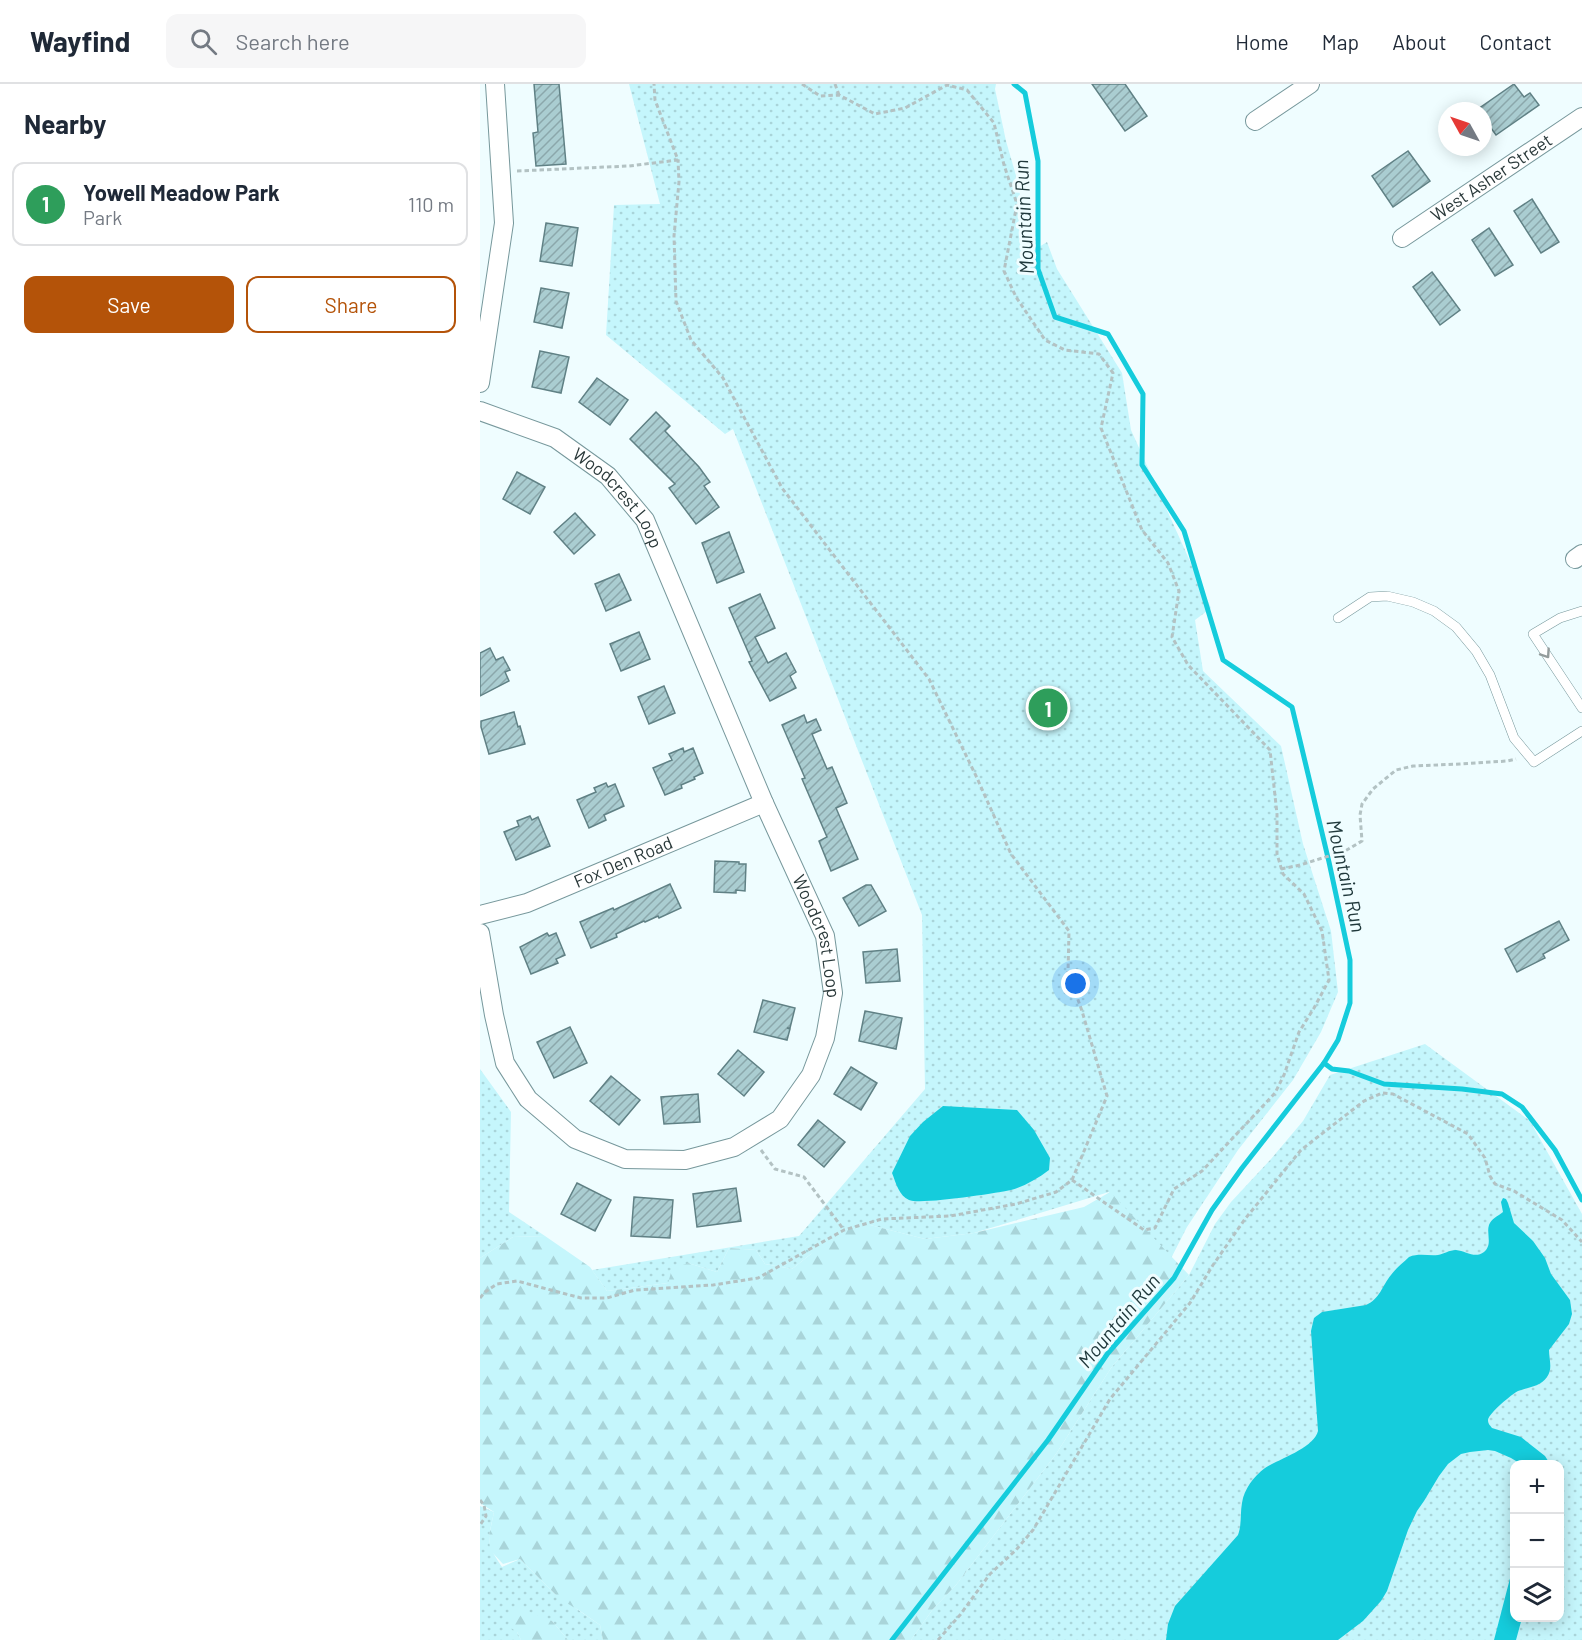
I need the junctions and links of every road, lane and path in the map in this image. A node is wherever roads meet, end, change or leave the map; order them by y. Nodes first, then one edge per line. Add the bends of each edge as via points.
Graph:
1 (495, 84) edge
2 (654, 84) edge
3 (802, 84) edge
4 (835, 84) edge
5 (1310, 84) edge
6 (838, 95) junction
7 (1582, 117) edge
8 (1255, 121) dead end
9 (678, 160) junction
10 (501, 172) junction
11 (1402, 238) dead end
12 (480, 383) edge
13 (480, 411) edge
14 (1582, 611) edge
15 (1338, 618) dead end
16 (1582, 708) edge
17 (1582, 731) edge
18 (1529, 756) junction
19 (764, 802) junction
20 (1281, 869) junction
21 (480, 915) edge
22 (480, 933) edge
23 (752, 1136) junction
24 (1072, 1180) junction
25 (844, 1230) junction
26 (1582, 1242) edge
27 (480, 1298) edge
28 (480, 1500) edge
29 (480, 1525) edge
30 (938, 1640) edge

1 - 10 street
2 - 9 path via 655,100
3 - 6 path via 819,96
4 - 6 path
5 - 8 street
6 - 20 path via 875,114 905,108 947,85 967,90 994,123 1017,204 1004,271 1045,340 1065,350 1099,354 1113,373 1101,428 1142,531 1168,563 1179,591 1172,637 1188,665 1270,750
7 - 11 street, West Asher Street
9 - 10 path
9 - 24 path via 676,301 691,340 723,378 783,488 929,679 1011,854 1069,931 1068,972 1107,1096
10 - 12 street via 504,223
13 - 19 street, Woodcrest Loop via 555,438 608,477 645,520
14 -> 16 lane via 1533,633
15 - 18 lane via 1370,597 1387,596 1434,611 1456,627 1476,651 1490,675 1514,738
17 - 18 lane via 1534,762
18 - 20 path via 1396,770 1362,804 1362,841 1345,851
19 - 21 street, Fox Den Road via 527,903
19 - 23 street, Woodcrest Loop via 825,936 833,993 825,1038 811,1075 780,1119
20 - 24 path via 1304,894 1322,931 1329,980 1299,1032 1275,1094 1202,1171 1174,1189 1155,1228 1144,1230
22 - 23 street, Woodcrest Loop via 505,1063 528,1099 575,1138 625,1159 686,1160 735,1147
23 - 25 path via 775,1169 804,1177
24 - 25 path via 1056,1192 1016,1204 950,1216 882,1219
25 - 27 path via 758,1278 635,1290 607,1298 581,1298 516,1281 497,1284
26 - 30 path via 1562,1220 1495,1184 1485,1158 1468,1134 1393,1094 1382,1093 1364,1101 1301,1150 1245,1219 1190,1304 1110,1399 1033,1530 990,1574
28 - 29 path via 486,1516

